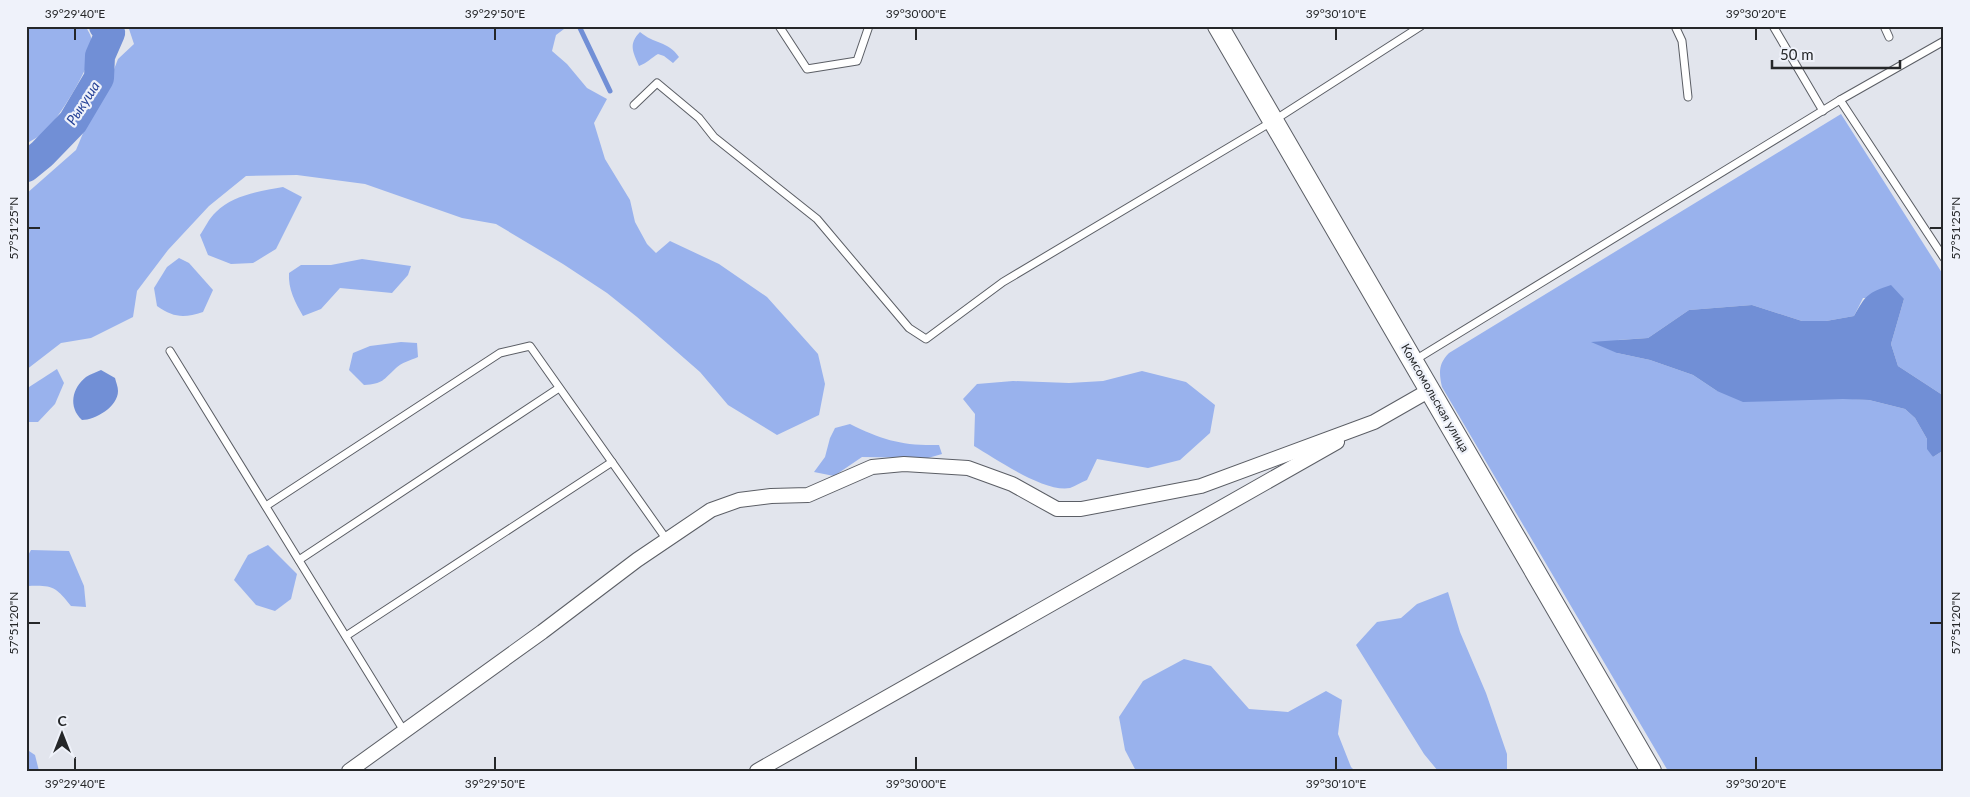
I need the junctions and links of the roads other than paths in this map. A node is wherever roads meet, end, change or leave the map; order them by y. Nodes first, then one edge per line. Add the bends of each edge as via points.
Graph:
1 (779, 26) edge
2 (868, 26) edge
3 (1218, 26) edge
4 (1422, 26) edge
5 (1675, 26) edge
6 (1774, 26) edge
7 (1884, 26) edge
8 (1890, 37) dead end
9 (1944, 41) edge
10 (1688, 98) dead end
11 (1840, 100) junction
12 (634, 105) dead end
13 (1823, 111) junction
14 (1273, 121) junction
15 (1944, 258) edge
16 (170, 351) dead end
17 (1413, 361) junction
18 (560, 388) junction
19 (1430, 390) junction
20 (1374, 422) junction
21 (612, 462) junction
22 (266, 506) junction
23 (667, 540) junction
24 (299, 560) junction
25 (346, 636) junction
26 (404, 731) junction
27 (349, 771) edge
28 (757, 771) edge
29 (1652, 771) edge

1 - 2 lane via 807,69 857,61
3 - 14 main road, Комсомольская улица
4 - 14 lane
5 - 10 lane via 1682,41
6 - 13 lane
7 - 8 lane
9 - 11 lane
11 - 13 lane
11 - 15 lane
12 - 14 lane via 657,83 698,118 714,137 817,219 909,328 926,339 1003,282
13 - 17 lane
14 - 17 main road, Комсомольская улица
16 - 22 lane
17 - 19 main road, Комсомольская улица
18 - 21 lane
18 - 22 lane via 530,346 500,354
18 - 24 lane
19 - 20 street
19 - 29 main road, Комсомольская улица
20 - 23 street via 1201,486 1080,509 1057,509 1012,484 968,468 904,464 872,467 808,495 739,500 711,510
20 - 28 street
21 - 23 lane
21 - 25 lane
22 - 24 lane
23 - 26 street
24 - 25 lane
25 - 26 lane
26 - 27 street

